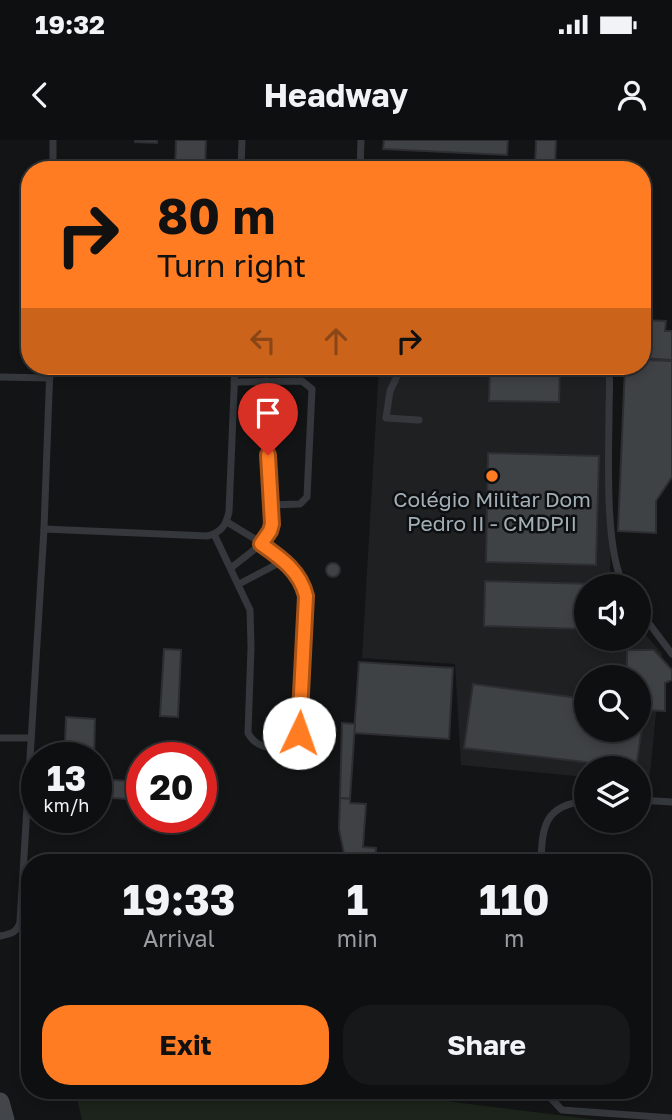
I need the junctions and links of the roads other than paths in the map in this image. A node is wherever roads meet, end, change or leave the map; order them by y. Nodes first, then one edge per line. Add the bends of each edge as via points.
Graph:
1 (53, 140) edge
2 (242, 140) edge
3 (361, 140) edge
4 (53, 161) edge
5 (241, 161) edge
6 (360, 161) edge
7 (234, 375) edge
8 (398, 375) edge
9 (608, 375) edge
10 (0, 377) edge
11 (50, 378) joint
12 (234, 382) junction
13 (266, 382) junction
14 (419, 420) dead end
15 (270, 505) junction
16 (227, 522) junction
17 (44, 529) junction
18 (214, 534) junction
19 (261, 544) junction
20 (283, 561) junction
21 (231, 568) junction
22 (618, 574) edge
23 (239, 584) junction
24 (651, 626) edge
25 (672, 654) edge
26 (0, 738) edge
27 (31, 738) junction
28 (651, 801) edge
29 (672, 802) edge
30 (574, 803) edge
31 (24, 854) edge
32 (541, 854) edge
33 (21, 905) edge
34 (0, 936) edge
35 (552, 1099) edge
36 (0, 1102) edge
37 (672, 1118) edge
38 (5, 1120) edge

1 - 4 lane
2 - 5 lane
3 - 6 lane
7 - 12 lane
8 - 14 lane via 386,418
9 - 22 lane via 609,484
10 - 11 lane
11 - 17 lane
12 - 13 lane
12 - 16 lane
13 - 15 lane
13 - 15 lane via 302,381 312,389 307,497 300,504
15 - 19 lane via 272,524
16 - 18 lane
16 - 19 lane
17 - 18 lane
17 - 27 lane
18 - 21 lane
19 - 20 lane
19 - 21 lane
20 - 23 lane
20 - 23 lane via 300,578 306,596 299,733 288,748 256,744 248,733 251,620
21 - 23 lane
24 - 25 lane
26 - 27 lane
27 - 31 lane
28 - 29 lane
30 - 32 lane via 549,816 542,832
33 - 34 lane via 18,929
35 - 37 lane via 562,1110
36 - 38 street

